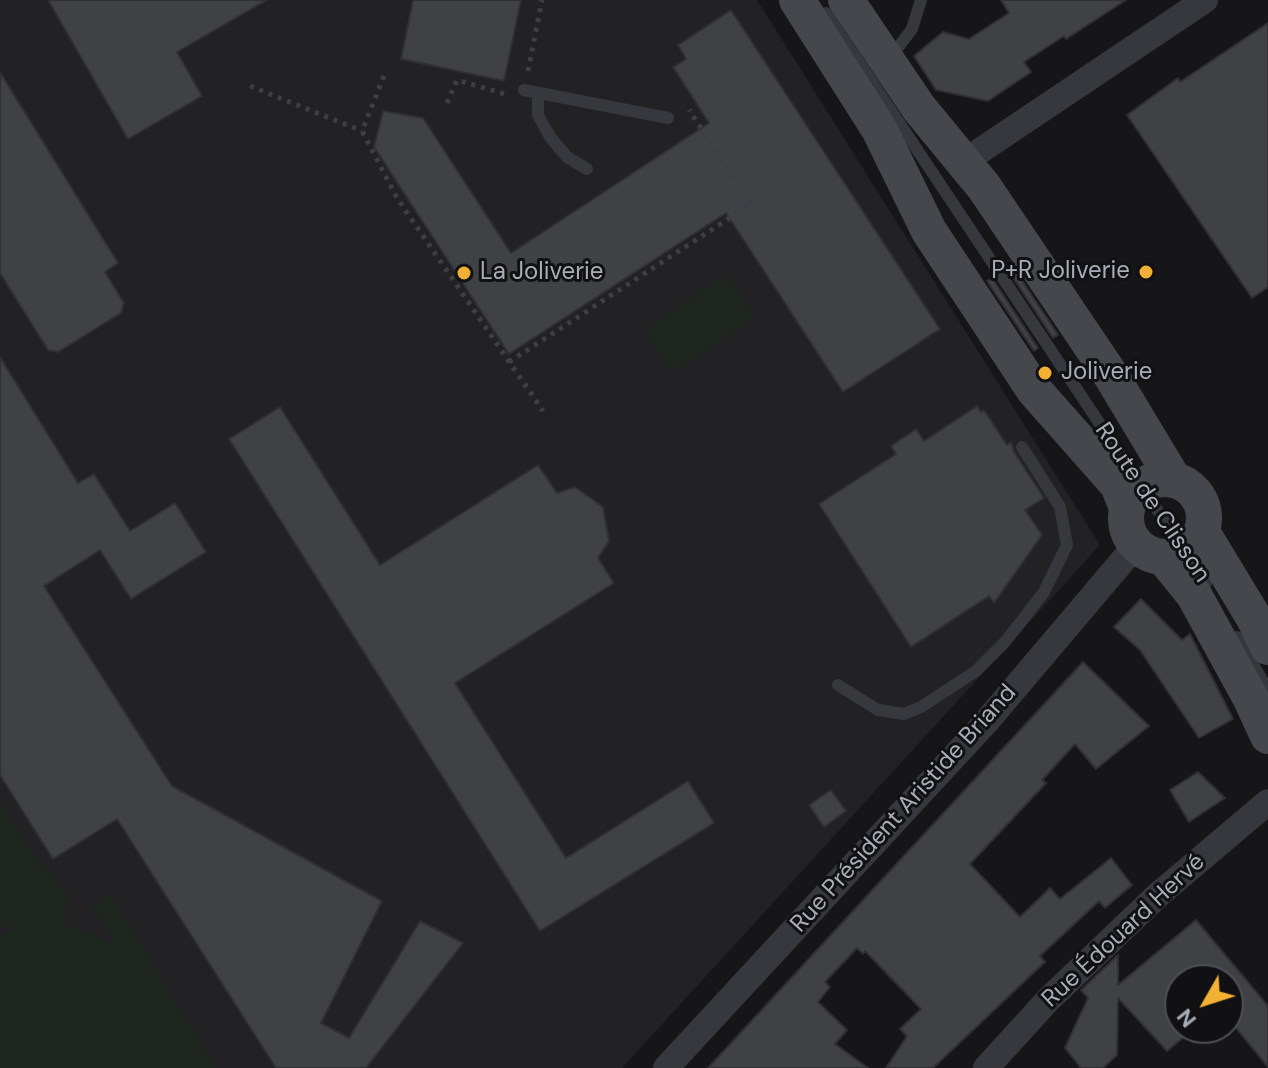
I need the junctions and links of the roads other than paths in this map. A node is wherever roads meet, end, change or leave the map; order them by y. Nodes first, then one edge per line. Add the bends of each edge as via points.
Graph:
1 (797, 0) edge
2 (818, 0) edge
3 (846, 0) edge
4 (921, 0) edge
5 (1205, 0) edge
6 (886, 63) junction
7 (524, 90) road end
8 (538, 93) junction
9 (668, 118) dead end
10 (965, 161) junction
11 (587, 169) dead end
12 (1022, 447) dead end
13 (1147, 492) junction
14 (1172, 547) junction
15 (1213, 595) dead end
16 (1228, 622) dead end
17 (1268, 647) edge
18 (838, 685) dead end
19 (1268, 690) edge
20 (1268, 736) edge
21 (1268, 802) edge
22 (666, 1068) edge
23 (986, 1068) edge

1 - 13 main road, Route de Clisson via 879,129 929,231 1034,390 1118,485
2 - 13 lane, Route de Clisson
3 - 6 main road, Route de Clisson
4 - 6 lane via 912,29
5 - 10 street
6 - 10 main road, Route de Clisson
7 - 8 lane
8 - 9 lane
8 - 11 lane via 538,115 550,137 567,157
10 - 13 main road, Route de Clisson via 1112,377
12 - 18 lane via 1060,507 1067,545 1044,592 976,671 904,714 878,710
13 - 14 main road via 1128,532
13 - 14 main road via 1189,487 1199,500 1204,515
14 - 15 lane, Route de Clisson
14 - 17 main road, Route de Clisson
14 - 20 main road, Route de Clisson via 1177,572
14 - 22 street, Rue Président Aristide Briand via 987,721
16 - 19 lane
21 - 23 street, Rue Édouard Hervé via 1158,895

